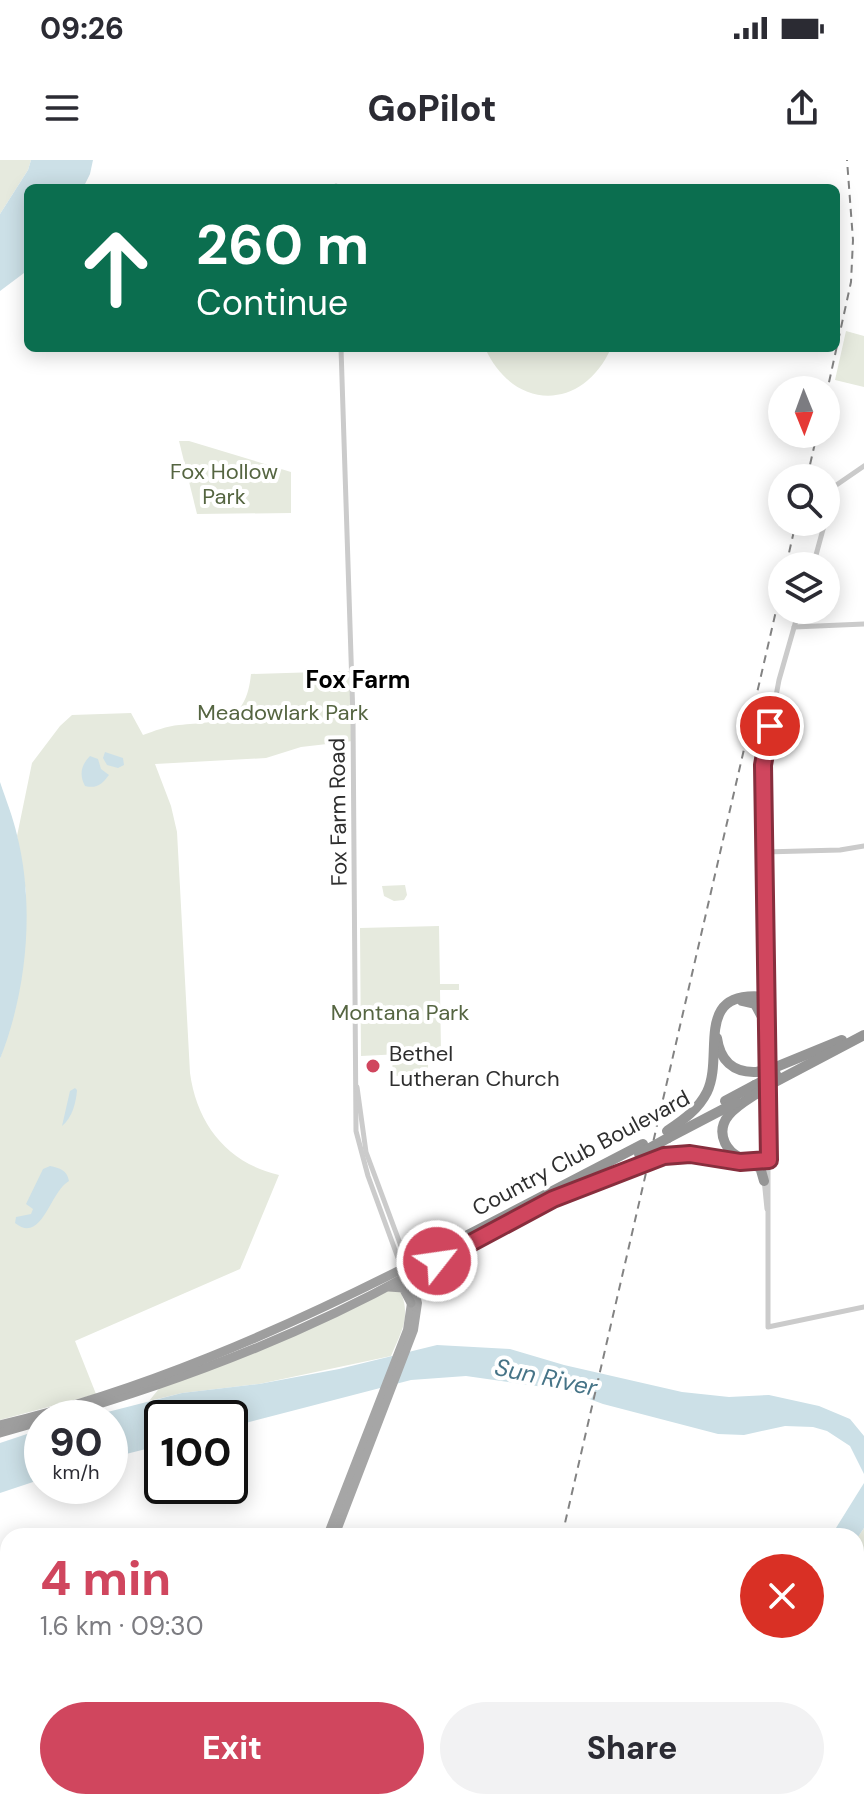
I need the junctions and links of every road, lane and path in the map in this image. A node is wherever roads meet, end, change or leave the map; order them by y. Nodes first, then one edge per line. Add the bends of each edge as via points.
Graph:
1 (341, 352) edge
2 (864, 466) edge
3 (840, 482) edge
4 (795, 624) edge
5 (864, 624) edge
6 (794, 627) junction
7 (762, 697) dead end
8 (766, 739) junction
9 (864, 846) edge
10 (764, 852) junction
11 (765, 997) junction
12 (742, 1001) junction
13 (762, 1017) junction
14 (864, 1028) edge
15 (864, 1037) edge
16 (774, 1077) junction
17 (756, 1090) junction
18 (668, 1135) junction
19 (640, 1154) junction
20 (766, 1160) junction
21 (732, 1161) junction
22 (764, 1181) junction
23 (767, 1210) junction
24 (407, 1271) junction
25 (386, 1287) junction
26 (411, 1303) junction
27 (863, 1308) edge
28 (408, 1338) junction
29 (115, 1400) edge
30 (378, 1415) junction
31 (0, 1425) edge
32 (24, 1426) edge
33 (0, 1433) edge
34 (330, 1528) edge
35 (338, 1528) edge

1 - 24 street, Fox Farm Road via 353,718 356,1084 366,1152
2 - 3 street
4 - 6 street
5 - 6 street
6 - 8 street
7 - 8 street via 767,707
8 - 10 street
9 - 10 street
10 - 11 street
11 - 12 highway
11 - 13 street
11 - 18 highway via 743,997 723,1010 714,1029 708,1091
11 - 20 street
12 - 13 highway via 755,1004
12 - 16 highway, bridge via 720,1019 717,1044 722,1057 739,1070
13 - 20 street
14 - 16 highway, Country Club Boulevard
15 - 16 highway, Country Club Boulevard
16 - 17 highway, Country Club Boulevard, bridge
17 - 18 highway, Country Club Boulevard
17 - 20 highway via 729,1114 723,1138 737,1156
18 - 19 highway, Country Club Boulevard, bridge
19 - 21 highway, bridge
19 - 24 highway, Country Club Boulevard
19 - 24 highway, Country Club Boulevard
20 - 21 highway
20 - 22 street
20 - 23 street
21 - 22 highway via 757,1165
22 - 23 street
23 - 27 street via 768,1327
24 - 25 highway, Country Club Boulevard
24 - 26 main road
24 - 28 main road via 418,1303
24 - 31 highway, Country Club Boulevard via 184,1368
25 - 26 highway via 403,1288
25 - 29 highway, Country Club Boulevard via 308,1325
26 - 28 main road
28 - 30 main road
30 - 34 main road
30 - 35 main road
32 - 33 highway

